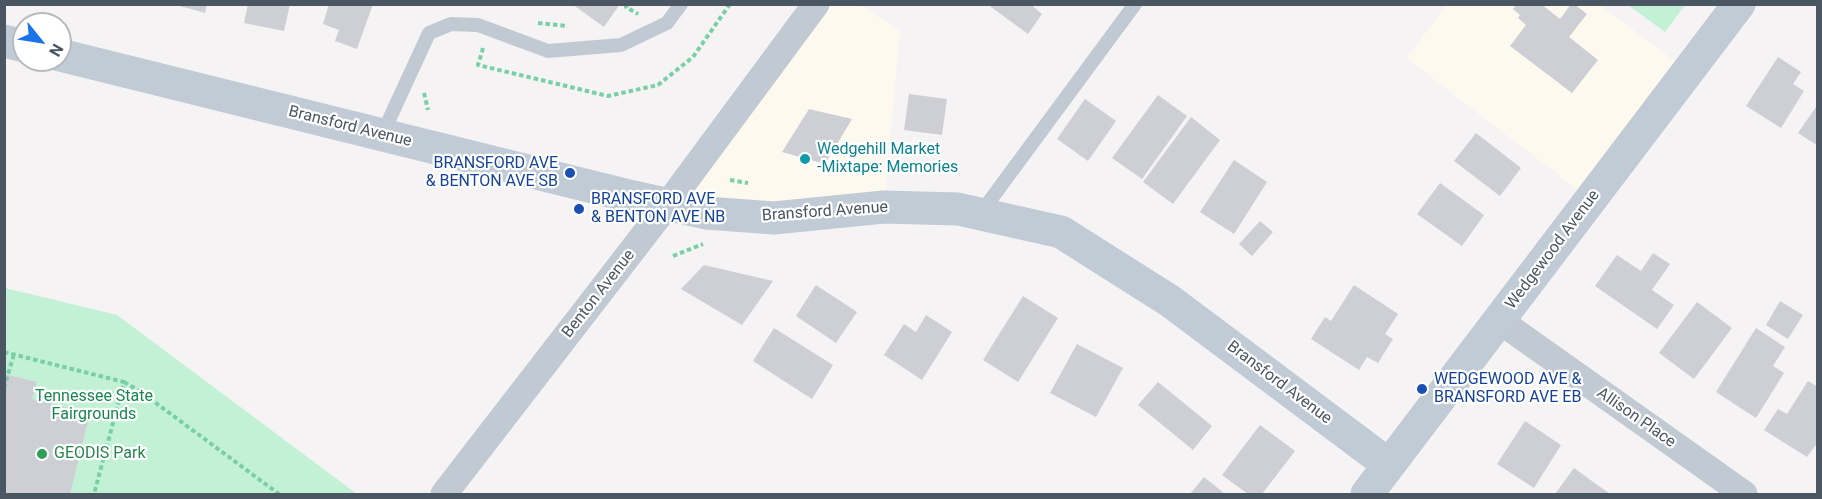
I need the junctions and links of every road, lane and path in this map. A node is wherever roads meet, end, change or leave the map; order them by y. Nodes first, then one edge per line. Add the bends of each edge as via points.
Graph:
1 (628, 4) edge
2 (681, 4) edge
3 (816, 4) edge
4 (1135, 4) edge
5 (1739, 4) edge
6 (645, 18) dead end
7 (536, 22) dead end
8 (568, 27) dead end
9 (72, 58) edge
10 (382, 135) junction
11 (668, 204) junction
12 (980, 214) junction
13 (1500, 321) junction
14 (4, 352) edge
15 (14, 354) junction
16 (123, 382) junction
17 (4, 388) edge
18 (1389, 465) junction
19 (94, 495) edge
20 (279, 495) edge
21 (444, 495) edge
22 (1367, 495) edge
23 (1744, 495) edge

1 - 6 path via 626,7
2 - 10 lane via 667,23 621,45 548,51 478,25 450,24 429,33
3 - 11 street, Benton Avenue
4 - 12 lane
5 - 13 main road, Wedgewood Avenue
7 - 8 path
9 - 10 main road, Bransford Avenue
10 - 11 main road, Bransford Avenue
11 - 12 main road, Bransford Avenue via 706,213 774,218 884,207 958,209
11 - 21 street, Benton Avenue
12 - 18 main road, Bransford Avenue via 1061,232 1170,301
13 - 18 main road, Wedgewood Avenue
13 - 23 street, Allison Place
14 - 15 path
15 - 16 path
15 - 17 path
16 - 19 path
16 - 20 path
18 - 22 main road, Wedgewood Avenue

